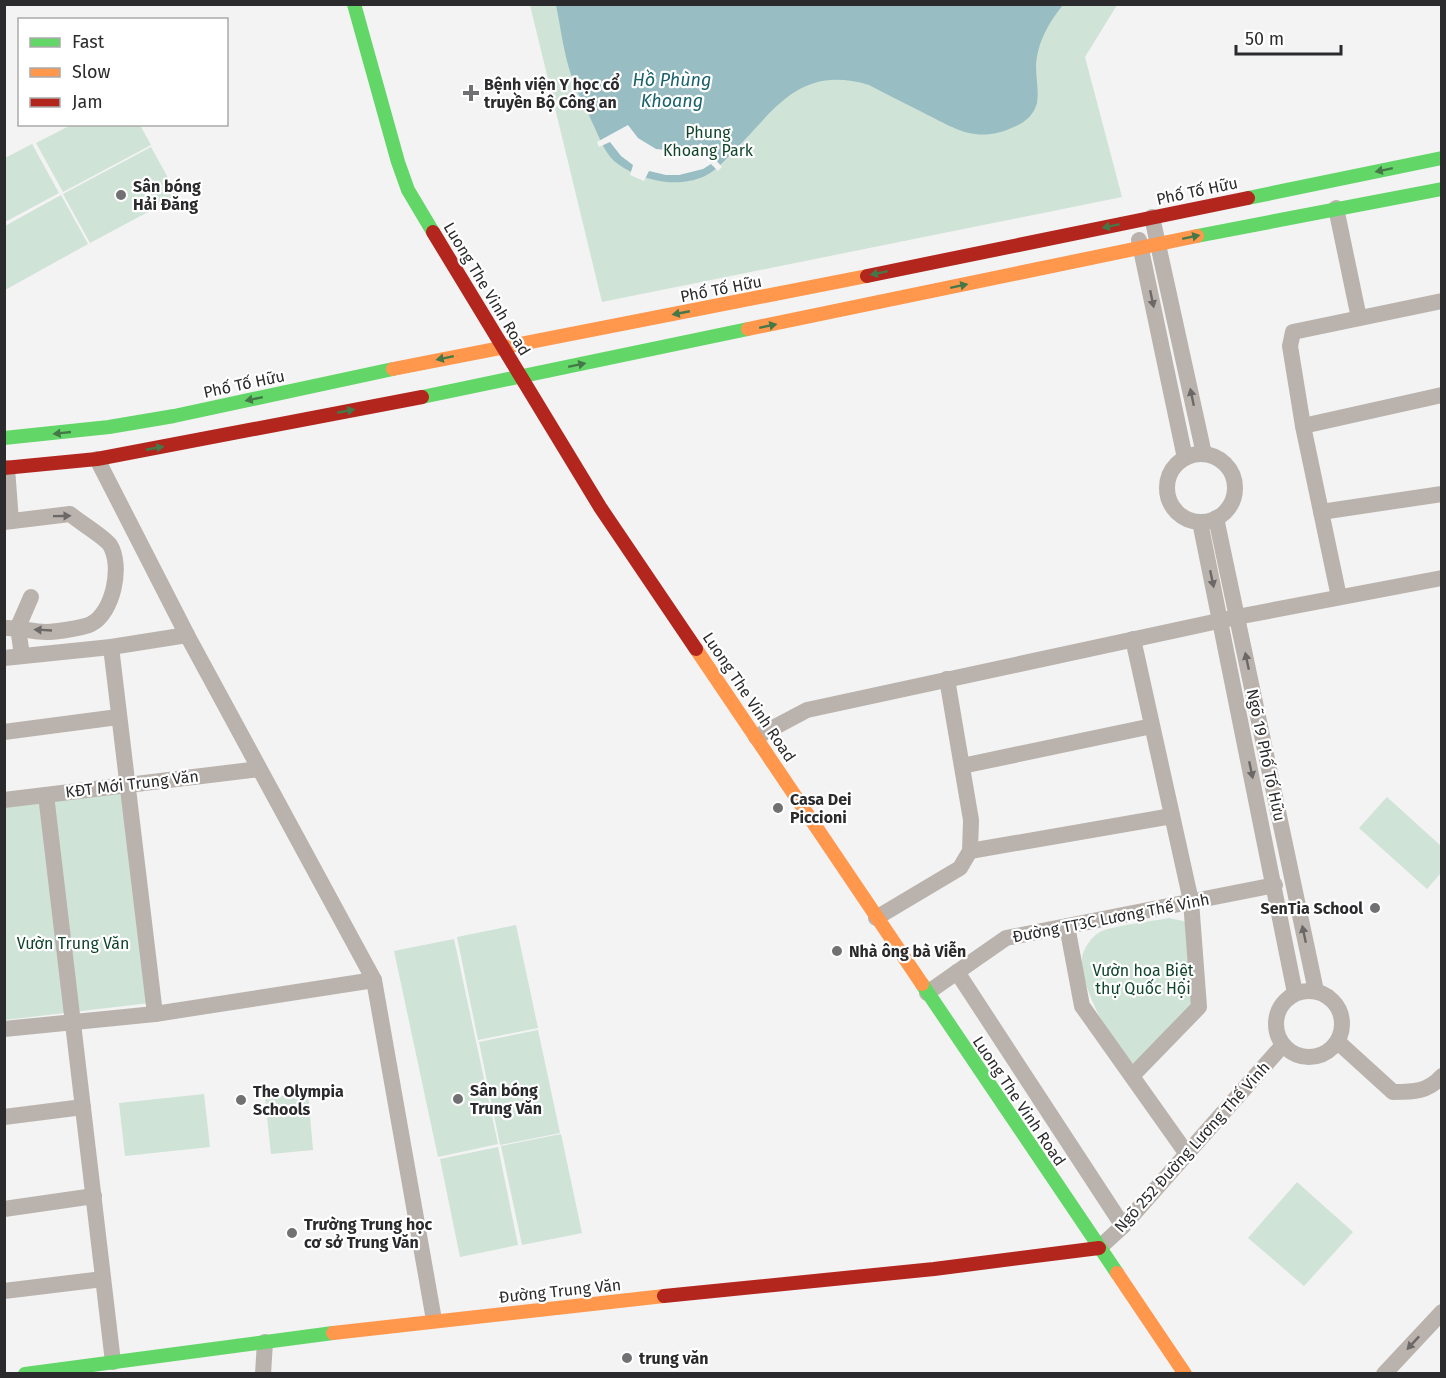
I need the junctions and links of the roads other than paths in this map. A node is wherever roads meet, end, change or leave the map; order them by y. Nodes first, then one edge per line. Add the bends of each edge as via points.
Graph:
1 (354, 4) edge
2 (1442, 158) edge
3 (1442, 189) edge
4 (1336, 208) junction
5 (1144, 219) junction
6 (1158, 244) junction
7 (1141, 248) junction
8 (1442, 302) edge
9 (1359, 318) junction
10 (502, 347) junction
11 (520, 377) junction
12 (1442, 395) edge
13 (1304, 426) junction
14 (4, 438) edge
15 (1204, 454) junction
16 (1185, 458) junction
17 (97, 459) junction
18 (6, 468) edge
19 (1442, 494) edge
20 (1321, 512) junction
21 (1208, 520) junction
22 (8, 522) edge
23 (1442, 578) edge
24 (31, 597) dead end
25 (1339, 597) junction
26 (1237, 617) junction
27 (1220, 621) junction
28 (11, 627) edge
29 (187, 635) junction
30 (1133, 639) junction
31 (111, 647) junction
32 (22, 656) junction
33 (4, 658) edge
34 (947, 679) junction
35 (118, 717) junction
36 (1152, 726) junction
37 (4, 732) edge
38 (756, 737) junction
39 (962, 766) junction
40 (259, 769) junction
41 (126, 785) junction
42 (46, 795) junction
43 (4, 800) edge
44 (1172, 816) junction
45 (970, 851) junction
46 (1275, 885) junction
47 (1191, 901) junction
48 (876, 918) junction
49 (1067, 926) junction
50 (957, 972) junction
51 (374, 980) junction
52 (1316, 991) junction
53 (927, 993) junction
54 (1295, 993) junction
55 (155, 1014) junction
56 (73, 1021) junction
57 (4, 1029) edge
58 (1338, 1042) junction
59 (1283, 1045) junction
60 (1132, 1076) junction
61 (1442, 1076) edge
62 (83, 1107) junction
63 (4, 1117) edge
64 (1187, 1154) junction
65 (94, 1196) junction
66 (4, 1209) edge
67 (1124, 1227) junction
68 (1099, 1248) junction
69 (103, 1279) junction
70 (4, 1291) edge
71 (1442, 1312) edge
72 (434, 1320) junction
73 (265, 1342) junction
74 (113, 1362) junction
75 (25, 1374) edge
76 (263, 1374) edge
77 (1185, 1374) edge
78 (1384, 1374) edge

1 - 10 main road, Luong The Vinh Road via 408,190
2 -> 5 main road, Phố Tố Hữu
3 - 4 main road
6 -> 4 main road
4 - 9 street
5 - 6 street
5 - 7 street
5 -> 10 main road, Phố Tố Hữu
6 - 7 main road
15 -> 6 street
11 -> 7 main road
7 -> 16 street
8 - 9 street
9 - 13 street via 1293,332 1290,346
10 - 11 main road, Luong The Vinh Road
10 -> 14 main road, Phố Tố Hữu via 110,428
17 -> 11 main road
11 - 38 main road, Luong The Vinh Road via 596,500
12 - 13 street
13 - 20 street
15 - 16 street
15 - 21 street via 1225,464 1234,480 1230,507
16 - 21 street via 1170,474 1168,496 1179,514 1189,520
17 - 18 main road
17 - 29 street
18 - 22 street
19 - 20 street
20 - 25 street
21 - 26 street, Ngõ 19 Phố Tố Hữu
21 -> 27 street, Ngõ 19 Phố Tố Hữu
22 -> 28 street via 70,514 110,545 116,565 114,593 101,617 90,625 45,632
23 - 25 street
24 - 28 street
25 - 26 street
26 - 27 street
52 -> 26 street, Ngõ 19 Phố Tố Hữu
27 - 30 street
27 -> 46 street, Ngõ 19 Phố Tố Hữu
28 - 32 street
29 - 31 street
29 - 40 street
30 - 34 street
30 - 36 street
31 - 32 street
31 - 35 street
32 - 33 street
34 - 38 street via 807,710
34 - 39 street
35 - 37 street
35 - 41 street
36 - 39 street
36 - 44 street
38 - 48 main road, Luong The Vinh Road
39 - 45 street via 971,820
40 - 41 street, KĐT Mới Trung Văn
40 - 51 street
41 - 42 street, KĐT Mới Trung Văn
41 - 55 street
42 - 43 street, KĐT Mới Trung Văn
42 - 56 street
44 - 45 street
44 - 47 street
45 - 48 street via 960,868
46 - 47 street, Đường TT3C Lương Thế Vinh
46 - 54 street, Ngõ 19 Phố Tố Hữu
47 - 49 street, Đường TT3C Lương Thế Vinh
47 - 60 street via 1199,1006
48 - 53 main road, Luong The Vinh Road
49 - 50 street, Đường TT3C Lương Thế Vinh via 1006,938
49 - 60 street via 1082,1005
50 - 53 street, Đường TT3C Lương Thế Vinh
50 - 67 street
51 - 55 street
51 - 72 street
52 - 54 street
52 - 58 street via 1328,996 1340,1011 1342,1030
53 - 68 main road, Luong The Vinh Road
54 - 59 street via 1282,1004 1275,1020
55 - 56 street
56 - 57 street
56 - 62 street
58 - 59 street via 1329,1051 1305,1057
58 - 61 street via 1393,1092 1418,1092 1434,1085
59 - 64 street, Ngõ 252 Đường Lương Thế Vinh
60 - 64 street
62 - 63 street
62 - 65 street
64 - 67 street, Ngõ 252 Đường Lương Thế Vinh
65 - 66 street
65 - 69 street
67 - 68 street, Ngõ 252 Đường Lương Thế Vinh
68 - 72 main road, Đường Trung Văn
68 - 77 main road, Luong The Vinh Road
69 - 70 street
69 - 74 street
71 -> 78 street
72 - 73 main road, Đường Trung Văn
73 - 74 main road, Đường Trung Văn
73 - 76 street
74 - 75 main road, Đường Trung Văn

